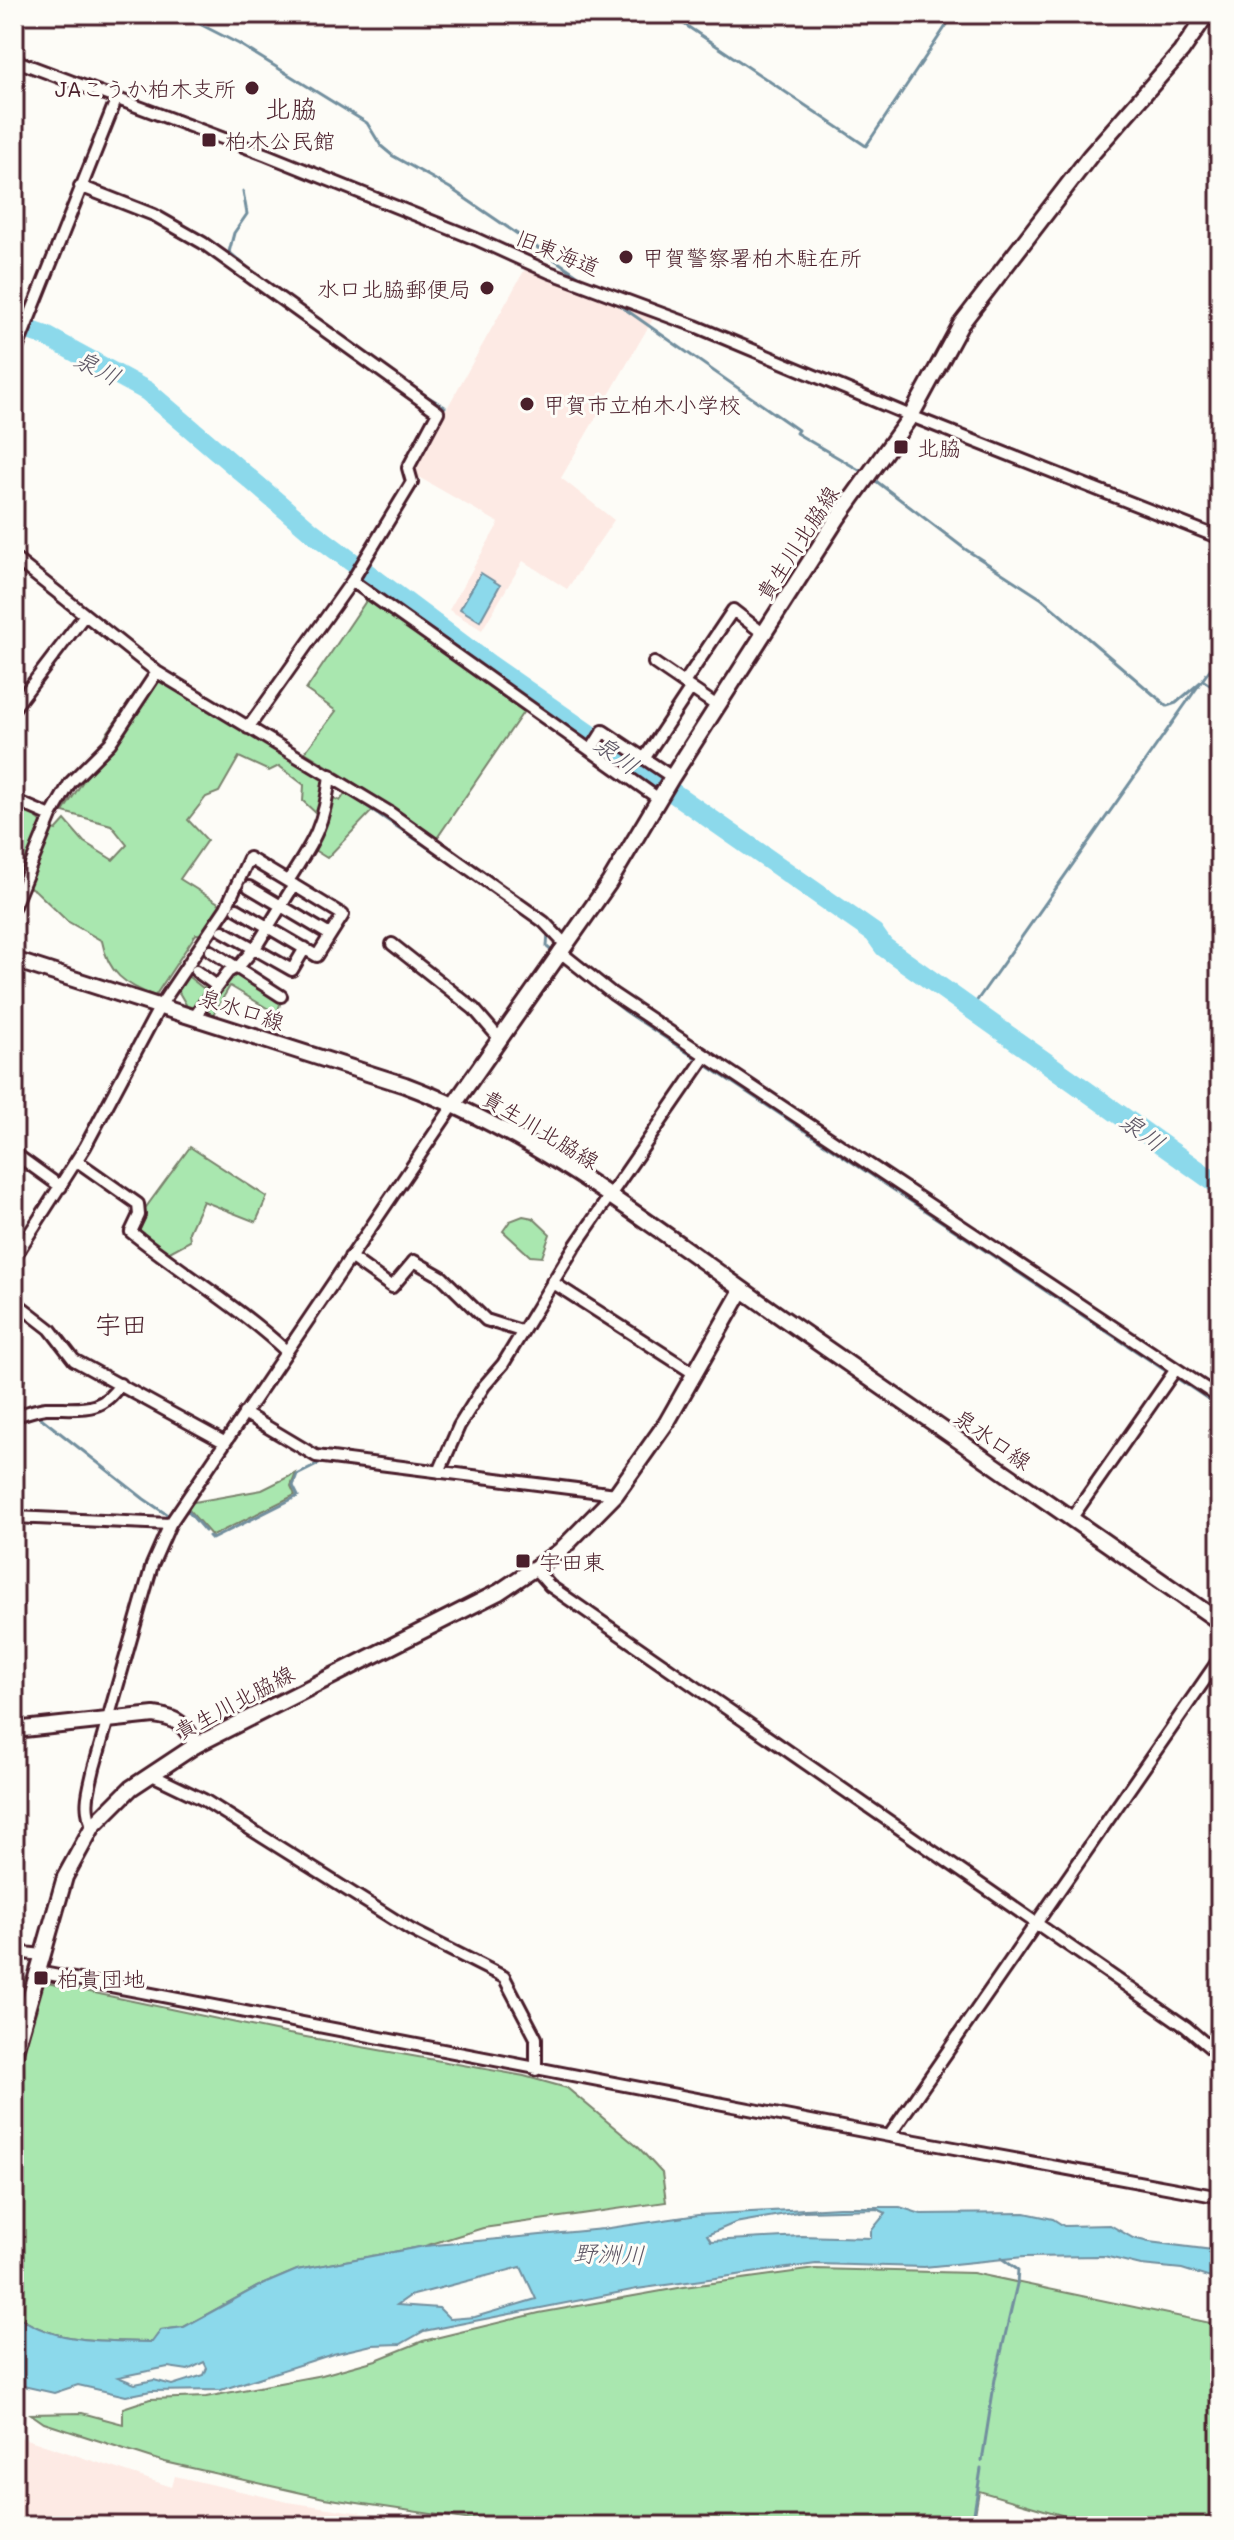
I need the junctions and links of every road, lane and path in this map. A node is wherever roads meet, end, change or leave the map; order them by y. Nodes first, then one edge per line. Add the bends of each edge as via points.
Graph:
1 (1207, 14) edge
2 (14, 60) edge
3 (116, 100) junction
4 (80, 186) junction
5 (14, 356) edge
6 (911, 416) junction
7 (1220, 538) edge
8 (14, 558) edge
9 (354, 578) junction
10 (84, 616) junction
11 (764, 634) junction
12 (654, 663) dead end
13 (157, 672) junction
14 (688, 686) junction
15 (717, 706) junction
16 (14, 708) edge
17 (248, 728) junction
18 (591, 750) junction
19 (644, 759) junction
20 (330, 775) junction
21 (672, 777) junction
22 (659, 799) junction
23 (14, 800) edge
24 (51, 816) junction
25 (291, 883) junction
26 (249, 887) dead end
27 (14, 906) edge
28 (281, 906) junction
29 (237, 909) dead end
30 (268, 927) junction
31 (223, 931) dead end
32 (330, 935) junction
33 (392, 944) dead end
34 (561, 947) junction
35 (253, 948) junction
36 (305, 948) junction
37 (211, 951) dead end
38 (14, 960) edge
39 (236, 967) junction
40 (196, 971) dead end
41 (217, 986) junction
42 (281, 996) dead end
43 (160, 1006) junction
44 (194, 1017) junction
45 (499, 1038) junction
46 (706, 1056) junction
47 (455, 1103) junction
48 (14, 1153) edge
49 (77, 1161) junction
50 (61, 1187) junction
51 (609, 1197) junction
52 (350, 1257) junction
53 (14, 1258) edge
54 (552, 1282) junction
55 (742, 1290) junction
56 (14, 1301) edge
57 (521, 1331) junction
58 (286, 1351) junction
59 (1176, 1369) junction
60 (695, 1374) junction
61 (120, 1384) junction
62 (1220, 1398) edge
63 (244, 1413) junction
64 (14, 1416) edge
65 (222, 1441) junction
66 (439, 1472) junction
67 (616, 1494) junction
68 (14, 1517) edge
69 (1071, 1519) junction
70 (170, 1524) junction
71 (535, 1569) junction
72 (1220, 1622) edge
73 (1220, 1658) edge
74 (107, 1720) junction
75 (14, 1730) edge
76 (196, 1745) junction
77 (150, 1774) junction
78 (93, 1826) junction
79 (1036, 1924) junction
80 (14, 1952) edge
81 (43, 1955) junction
82 (38, 1972) junction
83 (14, 2055) edge
84 (1220, 2056) edge
85 (536, 2070) junction
86 (889, 2136) junction
87 (1220, 2197) edge

1 - 6 main road, 貴生川北脇線 via 961,324
2 - 3 street, 旧東海道
3 - 4 street
3 - 6 street, 旧東海道 via 267,155
4 - 5 street
4 - 9 street via 154,215 203,243 403,389 436,407 408,468 412,482
6 - 7 street, 旧東海道
6 - 11 main road, 貴生川北脇線
8 - 10 street
9 - 17 street
9 - 18 street
10 - 13 street
10 - 16 street
11 - 14 street via 733,610
11 - 15 main road, 貴生川北脇線
12 - 14 street
13 - 17 street
13 - 24 street via 110,743 70,783
14 - 15 street
14 - 19 street
15 - 21 main road, 貴生川北脇線
17 - 20 street
18 - 19 street via 603,731
18 - 22 street
19 - 21 street
20 - 25 street via 326,812
20 - 34 street via 544,922
21 - 22 main road, 貴生川北脇線
22 - 34 main road, 貴生川北脇線 via 609,883
23 - 24 street
24 - 27 street
25 - 28 street
25 - 32 street via 343,915
25 - 43 street via 249,858 226,908
26 - 28 street
28 - 30 street
28 - 32 street
29 - 30 street
30 - 35 street
30 - 36 street
31 - 35 street
32 - 36 street via 317,956
33 - 45 street via 474,1009
34 - 45 main road, 貴生川北脇線
34 - 46 street via 613,994
35 - 36 street via 292,970
35 - 39 street
37 - 39 street
38 - 43 main road, 泉水口線
39 - 41 street
39 - 42 street
40 - 41 street
41 - 44 street
43 - 44 main road, 泉水口線
43 - 49 street
44 - 47 main road, 泉水口線
45 - 47 main road, 貴生川北脇線
46 - 51 street
46 - 59 street
47 - 51 main road, 貴生川北脇線
47 - 52 street
48 - 50 street
49 - 50 street
49 - 58 street via 138,1204 131,1232
50 - 53 street
51 - 54 street
51 - 55 main road, 貴生川北脇線
52 - 57 street via 392,1287 414,1261 442,1277 486,1320
52 - 58 street
54 - 57 street
54 - 60 street
55 - 60 main road, 貴生川北脇線
55 - 69 main road, 泉水口線
56 - 61 street via 50,1329 74,1360
57 - 66 street via 459,1426
58 - 63 street
59 - 62 street
59 - 69 street
60 - 67 main road, 貴生川北脇線
61 - 64 street via 95,1409 37,1409
61 - 65 street
63 - 65 street
63 - 66 street via 316,1456
65 - 70 street
66 - 67 street
67 - 71 main road, 貴生川北脇線
68 - 70 street
69 - 72 main road, 泉水口線
70 - 74 street via 152,1565
71 - 76 main road, 貴生川北脇線
71 - 79 street via 550,1586
73 - 79 street
74 - 75 main road
74 - 76 main road via 176,1718
74 - 78 street via 87,1798
76 - 77 main road, 貴生川北脇線
77 - 78 main road, 貴生川北脇線
77 - 85 street via 204,1800 411,1930 504,1977 536,2038
78 - 81 main road, 貴生川北脇線 via 65,1877
79 - 84 street
79 - 86 street
80 - 81 street
81 - 82 main road, 貴生川北脇線
82 - 83 main road, 貴生川北脇線
82 - 85 street
85 - 86 street
86 - 87 street

